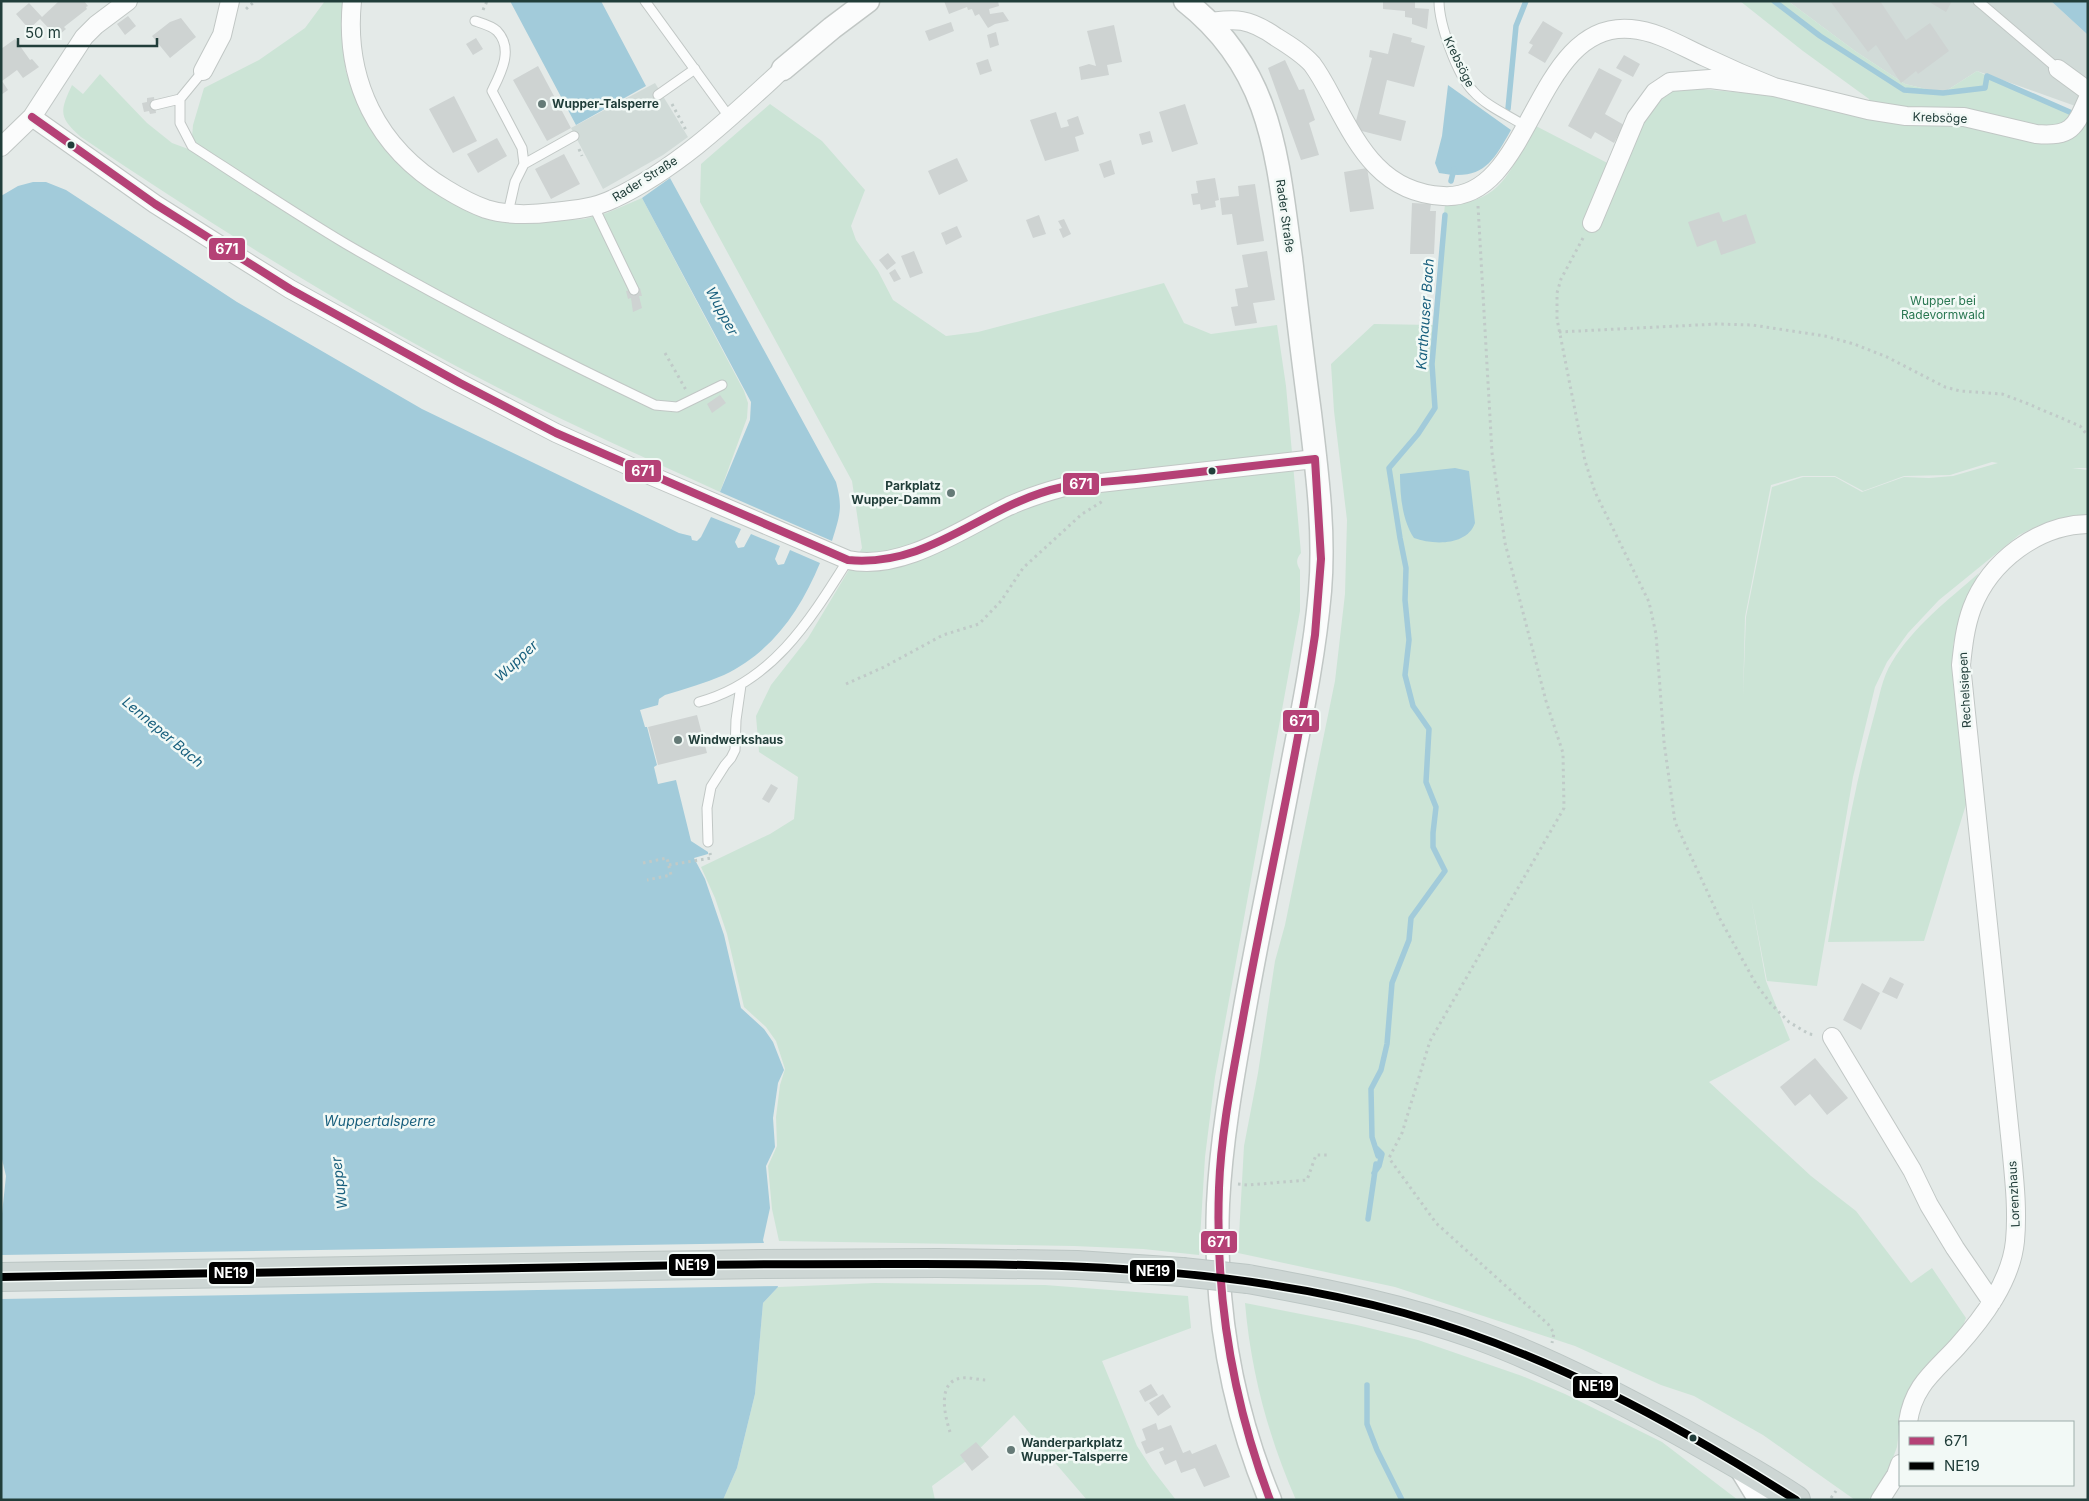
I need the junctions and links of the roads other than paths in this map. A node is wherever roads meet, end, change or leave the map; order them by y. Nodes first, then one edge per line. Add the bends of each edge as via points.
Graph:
1 (128, 1) edge
2 (230, 1) edge
3 (352, 1) edge
4 (645, 1) edge
5 (868, 1) edge
6 (1185, 1) edge
7 (1439, 1) edge
8 (1978, 1) edge
9 (475, 21) dead end
10 (1208, 22) junction
11 (695, 68) junction
12 (783, 69) joint
13 (2058, 69) joint
14 (203, 71) joint
15 (1774, 87) junction
16 (2088, 91) edge
17 (658, 95) dead end
18 (180, 99) junction
19 (155, 105) dead end
20 (2082, 110) edge
21 (32, 117) junction
22 (730, 118) junction
23 (1525, 126) junction
24 (574, 136) dead end
25 (1, 147) edge
26 (524, 164) junction
27 (592, 205) junction
28 (508, 213) junction
29 (1592, 223) road end
30 (634, 290) dead end
31 (722, 385) dead end
32 (1316, 459) junction
33 (2088, 524) edge
34 (848, 560) junction
35 (741, 685) junction
36 (698, 702) dead end
37 (1975, 804) joint
38 (708, 842) dead end
39 (1832, 1037) road end
40 (1, 1278) edge
41 (1992, 1302) junction
42 (1908, 1421) edge
43 (1738, 1464) junction
44 (1899, 1467) edge
45 (1270, 1500) edge
46 (1760, 1500) edge
47 (1796, 1500) edge
48 (1880, 1500) edge

1 - 21 street via 84,37
2 - 14 street via 222,35
3 - 28 street, Rader Straße via 350,36 356,70 369,109 382,131 398,152 430,180 463,199
4 - 11 lane
5 - 12 street, Rader Straße
6 - 10 street, Rader Straße
7 - 23 lane, Krebsöge via 1443,30 1468,87
8 - 13 lane
9 - 26 lane via 496,29 502,38 506,56 492,91 522,148
10 - 23 street, Krebsöge via 1248,22 1297,50 1318,73 1362,152 1394,182 1418,192 1458,196 1477,188 1501,167
10 - 32 street, Rader Straße via 1252,81 1264,107 1272,139
11 - 17 lane
11 - 22 lane
12 - 22 street, Rader Straße
13 - 16 street
14 - 18 lane
15 - 20 street, Krebsöge via 1878,112 1964,117 2048,136 2071,129
15 - 23 street, Krebsöge via 1655,34 1618,29 1592,37 1572,52
15 - 29 street, Krebsöge via 1710,79 1670,82 1654,92 1636,118
18 - 19 lane
18 - 31 lane via 180,124 192,146 346,243 448,301 656,405 678,407
21 - 25 street
21 - 34 street via 155,204 298,294 452,379 556,433
22 - 27 street, Rader Straße via 670,166 611,200
24 - 26 lane
26 - 28 lane
27 - 28 street, Rader Straße via 531,215
27 - 30 lane
32 - 34 street via 1064,487 1009,506 932,546 871,563
32 - 45 street, Rader Straße via 1321,565 1311,669 1234,1070 1218,1208 1226,1344 1241,1416
33 - 37 street, Rechelsiepen via 2048,531 2028,542 1992,575 1972,607 1961,665
34 - 35 lane via 791,642 770,664
35 - 36 lane
35 - 38 lane via 735,750 711,787
37 - 41 street, Lorenzhaus via 2016,1202 2015,1243 2006,1276
39 - 41 street via 1912,1170 1929,1205
40 - 43 main road, bridge via 1004,1263 1078,1264 1248,1279 1403,1312 1478,1335 1545,1361 1596,1386
41 - 42 street, Lorenzhaus via 1966,1338 1920,1387
43 - 46 street
43 - 47 main road
44 - 48 street

